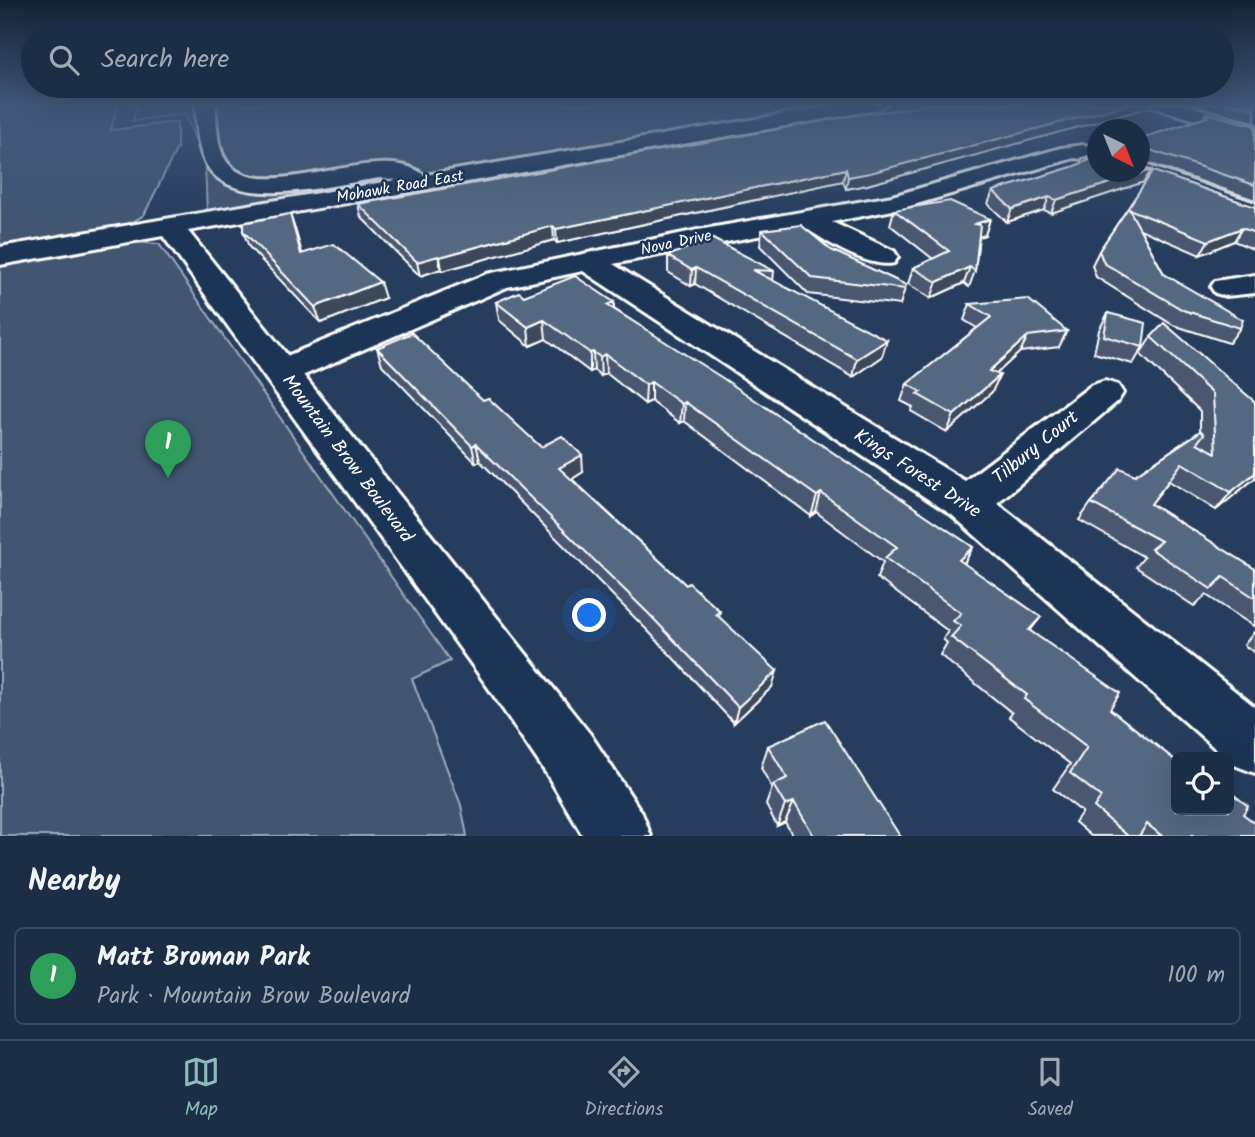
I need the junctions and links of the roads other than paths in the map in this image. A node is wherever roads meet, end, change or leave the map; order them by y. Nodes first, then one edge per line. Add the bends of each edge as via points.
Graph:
1 (210, 143) edge
2 (650, 143) edge
3 (1087, 153) edge
4 (1150, 174) edge
5 (419, 183) junction
6 (1255, 212) edge
7 (809, 219) junction
8 (173, 227) junction
9 (13, 253) edge
10 (884, 257) dead end
11 (589, 262) junction
12 (280, 372) junction
13 (1105, 393) dead end
14 (967, 503) junction
15 (1255, 744) edge
16 (619, 836) edge

1 - 5 street via 217,165 235,179 259,184 394,170 414,176
2 - 5 street, Mohawk Road East
3 - 7 street, Nova Drive via 1067,152 894,203
4 - 6 street
5 - 8 street, Mohawk Road East
7 - 10 street
7 - 11 street, Nova Drive
8 - 9 street
8 - 12 street, Mountain Brow Boulevard
11 - 12 street, Nova Drive via 498,280
11 - 14 street, Kings Forest Drive
12 - 16 street, Mountain Brow Boulevard via 507,669 569,755
13 - 14 street, Tilbury Court
14 - 15 street, Kings Forest Drive

